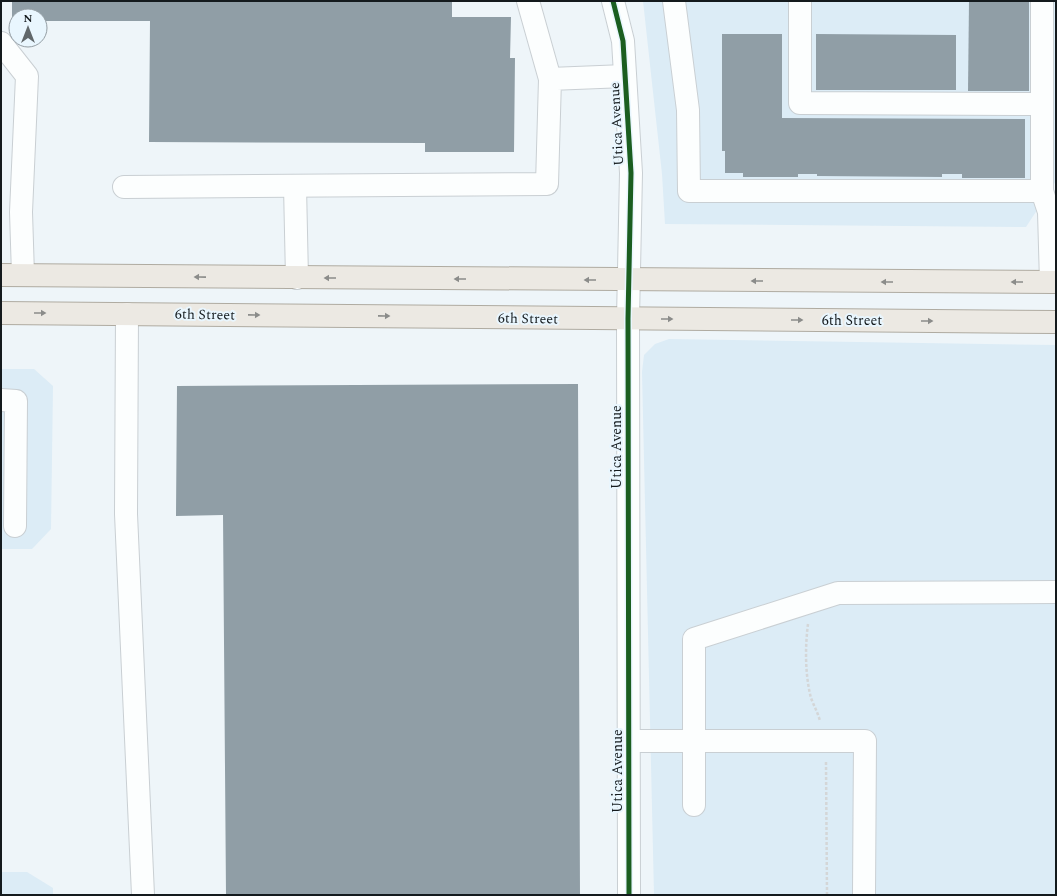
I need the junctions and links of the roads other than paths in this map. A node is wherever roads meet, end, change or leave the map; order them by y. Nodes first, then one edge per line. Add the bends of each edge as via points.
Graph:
1 (528, 1) edge
2 (613, 1) edge
3 (674, 1) edge
4 (800, 1) edge
5 (1042, 1) edge
6 (1, 43) edge
7 (625, 76) junction
8 (550, 79) junction
9 (1041, 104) junction
10 (295, 186) junction
11 (124, 187) dead end
12 (1042, 191) junction
13 (1, 275) edge
14 (23, 275) junction
15 (297, 278) junction
16 (629, 281) junction
17 (1053, 282) edge
18 (1, 313) edge
19 (127, 314) junction
20 (628, 319) junction
21 (1056, 322) edge
22 (1, 400) edge
23 (15, 526) dead end
24 (1056, 592) edge
25 (629, 741) junction
26 (693, 741) junction
27 (694, 805) dead end
28 (143, 895) edge
29 (629, 895) edge
30 (864, 895) edge

1 - 8 street
2 - 7 street, Utica Avenue via 623,41
3 - 12 street via 688,110 689,191
4 - 9 street via 800,103
5 - 9 street
6 - 14 street via 27,76 21,212
7 - 8 street
7 - 16 street, Utica Avenue via 631,174
8 - 10 street via 547,184
9 - 12 street
10 - 11 street
10 - 15 street
12 - 17 street via 1049,212
13 - 14 main road
15 -> 14 main road
16 -> 15 main road
17 -> 16 main road
16 - 20 street, Utica Avenue
18 -> 19 main road, 6th Street
19 -> 20 main road, 6th Street
19 - 28 street via 126,514
20 -> 21 main road, 6th Street
20 - 25 street, Utica Avenue
22 - 23 street via 16,401
24 - 26 street via 838,593 694,639
25 - 26 street
25 - 29 street, Utica Avenue
26 - 27 street
26 - 30 street via 865,741

